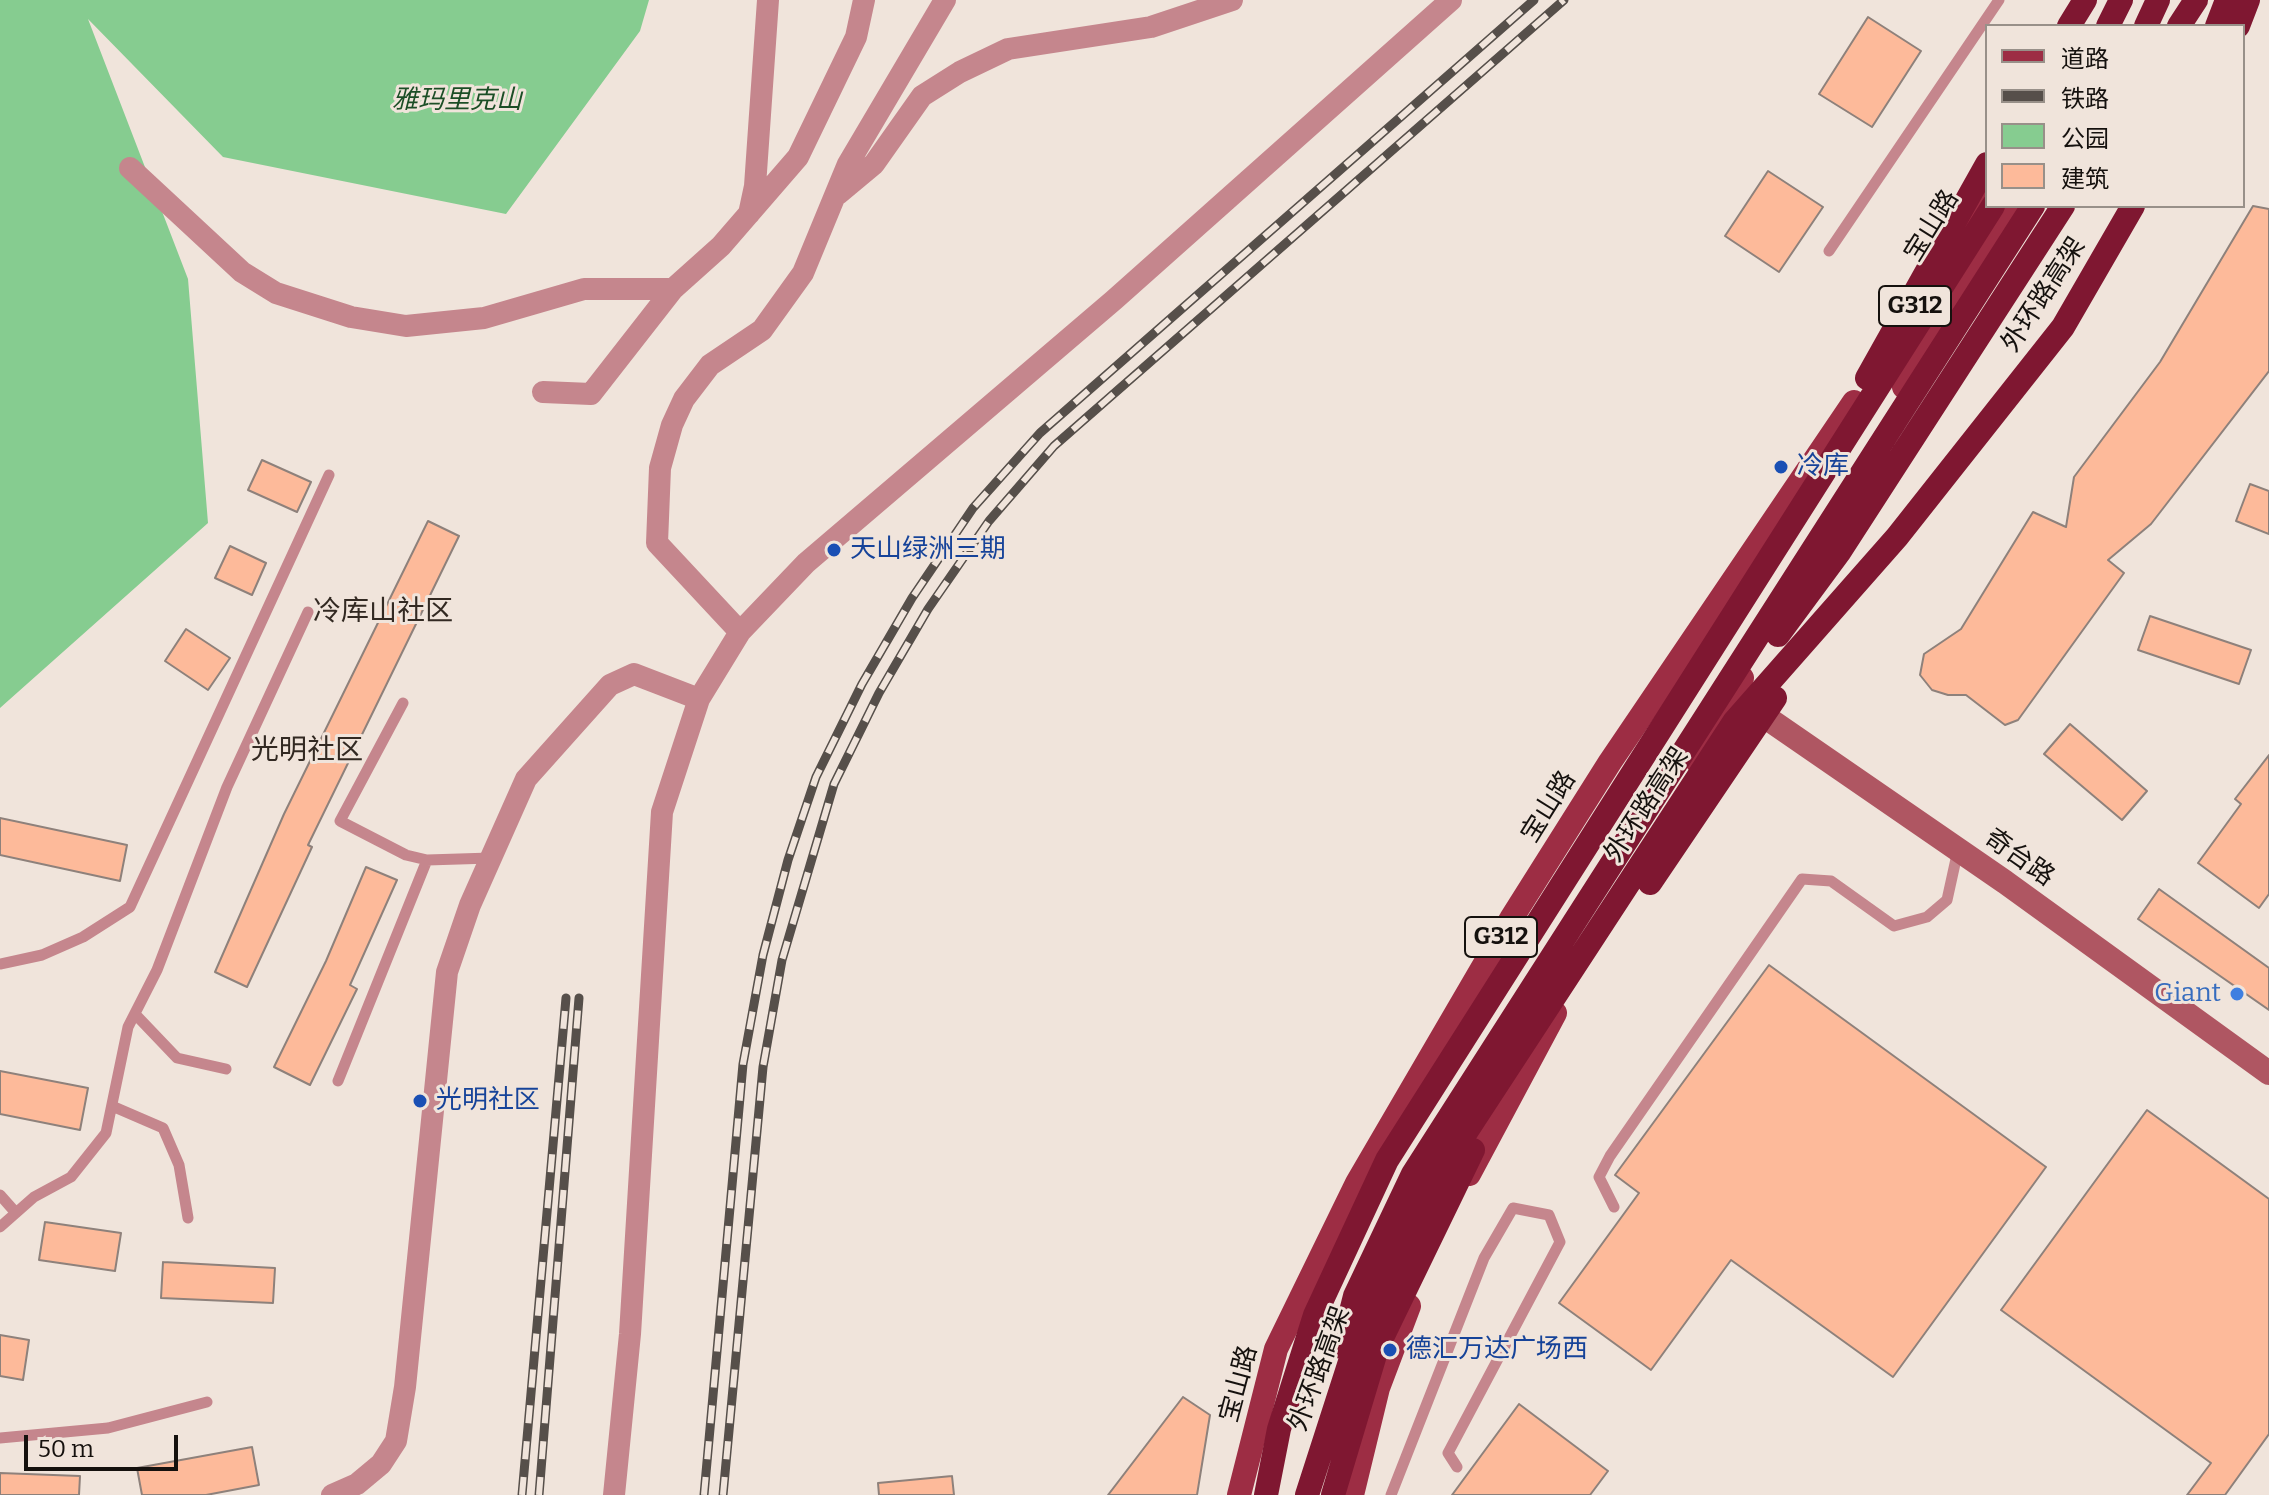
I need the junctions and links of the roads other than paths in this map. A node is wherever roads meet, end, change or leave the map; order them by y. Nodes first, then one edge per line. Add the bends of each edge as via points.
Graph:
1 (768, 0) edge
2 (864, 0) edge
3 (945, 0) edge
4 (1232, 0) edge
5 (1451, 0) edge
6 (1999, 0) edge
7 (2085, 0) edge
8 (2122, 0) edge
9 (2158, 0) edge
10 (2172, 0) edge
11 (2196, 0) edge
12 (2227, 0) edge
13 (2248, 0) edge
14 (2070, 24) edge
15 (2106, 24) edge
16 (2148, 24) edge
17 (2149, 24) edge
18 (2180, 24) edge
19 (2218, 24) edge
20 (2239, 24) edge
21 (1985, 167) edge
22 (130, 168) dead end
23 (1985, 194) edge
24 (831, 200) junction
25 (1992, 208) edge
26 (2013, 208) edge
27 (2032, 208) edge
28 (2062, 208) edge
29 (2132, 208) edge
30 (2151, 208) edge
31 (749, 214) junction
32 (1829, 251) dead end
33 (673, 289) junction
34 (543, 392) dead end
35 (1843, 420) junction
36 (329, 475) dead end
37 (308, 612) dead end
38 (740, 632) junction
39 (1733, 695) junction
40 (699, 699) junction
41 (403, 703) dead end
42 (1958, 850) junction
43 (491, 858) junction
44 (427, 860) junction
45 (0, 964) edge
46 (135, 1014) junction
47 (226, 1069) dead end
48 (2269, 1073) edge
49 (338, 1081) dead end
50 (112, 1106) junction
51 (0, 1195) edge
52 (1614, 1207) dead end
53 (16, 1213) junction
54 (188, 1218) dead end
55 (0, 1227) edge
56 (207, 1402) dead end
57 (0, 1438) edge
58 (1457, 1467) dead end
59 (332, 1495) edge
60 (614, 1495) edge
61 (1239, 1495) edge
62 (1266, 1495) edge
63 (1309, 1495) edge
64 (1333, 1495) edge
65 (1352, 1495) edge
66 (1391, 1495) edge

1 - 31 street
2 - 31 street via 856,37 798,157
3 - 24 street
4 - 24 street via 1151,27 1008,49 960,72 922,96 874,164
5 - 38 street via 1114,300 806,563
6 - 32 lane
7 - 14 highway
8 - 15 highway
9 - 16 highway
10 - 17 main road
11 - 18 highway
12 - 19 highway
13 - 20 highway
21 - 35 highway
22 - 33 street via 242,272 276,293 351,317 406,326 484,318 584,289
23 - 35 main road, 宝山路 / G312
24 - 38 street via 803,273 762,330 710,365 684,399 660,468 657,543
25 - 62 highway via 1387,1160 1315,1315 1279,1429
26 - 39 main road, G312 via 1859,460
27 - 63 highway via 1413,1174 1355,1296
28 - 39 highway via 1840,551
29 - 63 highway, 外环路高架 via 2063,327 1897,537 1734,722 1438,1175 1357,1340
30 - 64 highway, 外环路高架 via 2087,318 1921,528 1760,716 1462,1166 1377,1348
31 - 33 street
33 - 34 street via 591,394
35 - 61 main road, 宝山路 / G312 via 1610,762 1357,1183 1276,1349
36 - 45 lane via 130,907 42,955
37 - 46 lane via 227,787
38 - 40 street
39 - 42 street, 奇台路
39 - 65 main road, G312 via 1465,1182 1390,1350
40 - 43 street via 634,674 610,685 526,779
40 - 60 street via 662,812 630,1334
41 - 44 lane via 340,821 406,855
42 - 48 street, 奇台路
42 - 52 lane via 1947,900 1927,917 1894,926 1831,881 1802,879 1610,1156 1599,1177
43 - 44 lane
43 - 59 street via 447,972 396,1441 381,1464 357,1484
44 - 49 lane
46 - 47 lane via 177,1058
46 - 50 lane
50 - 53 lane via 106,1133 71,1177
50 - 54 lane via 163,1128 179,1165
51 - 53 lane
53 - 55 lane
56 - 57 lane via 108,1428
58 - 66 lane via 1448,1453 1560,1242 1549,1215 1513,1208 1484,1258

